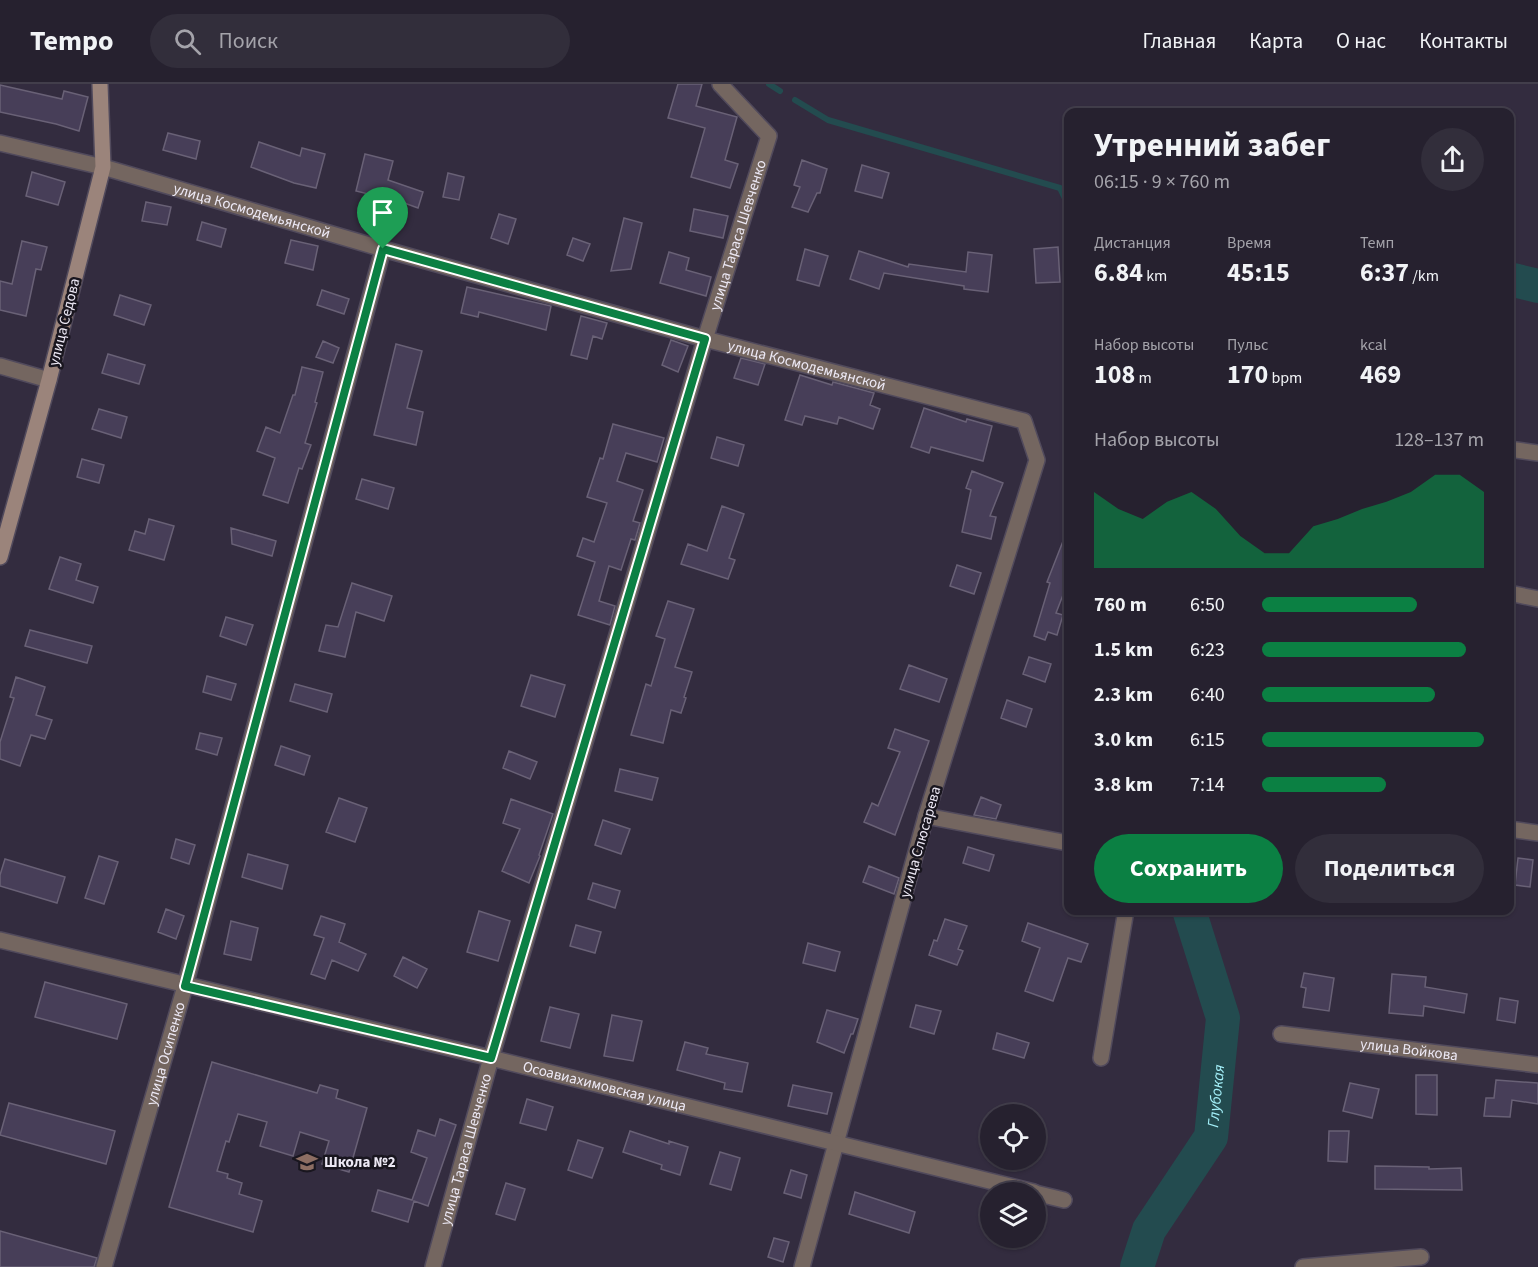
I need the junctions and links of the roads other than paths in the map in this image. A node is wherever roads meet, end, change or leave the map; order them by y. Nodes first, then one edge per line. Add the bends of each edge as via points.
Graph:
1 (100, 84) edge
2 (720, 84) edge
3 (0, 143) edge
4 (103, 167) junction
5 (383, 249) junction
6 (705, 339) junction
7 (0, 366) edge
8 (49, 380) junction
9 (1024, 421) joint
10 (1514, 450) edge
11 (1538, 453) edge
12 (0, 557) edge
13 (1514, 594) edge
14 (1538, 599) edge
15 (926, 816) junction
16 (1514, 830) edge
17 (1538, 833) edge
18 (1064, 842) edge
19 (1125, 915) edge
20 (0, 940) edge
21 (185, 986) junction
22 (1281, 1034) dead end
23 (491, 1058) junction
24 (1101, 1058) dead end
25 (1538, 1065) edge
26 (836, 1143) junction
27 (990, 1182) edge
28 (1046, 1196) edge
29 (1064, 1200) dead end
30 (1421, 1257) dead end
31 (104, 1267) edge
32 (433, 1267) edge
33 (802, 1267) edge
34 (1303, 1267) edge

1 - 4 main road, улица Седова
2 - 6 street, улица Тараса Шевченко via 769,136
3 - 4 street, улица Космодемьянской
4 - 5 street, улица Космодемьянской
4 - 8 main road, улица Седова
5 - 6 street, улица Космодемьянской
5 - 21 street, улица Осипенко
6 - 9 street, улица Космодемьянской
6 - 23 street, улица Тараса Шевченко
7 - 8 street
8 - 12 main road, улица Седова
9 - 15 street, улица Слюсарева via 1037,460
10 - 11 street
13 - 14 street
15 - 18 street
15 - 26 street, улица Слюсарева
16 - 17 street
19 - 24 street
20 - 21 street, Осоавиахимовская улица
21 - 23 street, Осоавиахимовская улица
21 - 31 street, улица Осипенко
22 - 25 street, улица Войкова
23 - 26 street, Осоавиахимовская улица
23 - 32 street, улица Тараса Шевченко
26 - 27 street, Осоавиахимовская улица
26 - 33 street, улица Слюсарева
28 - 29 street, Осоавиахимовская улица
30 - 34 street

